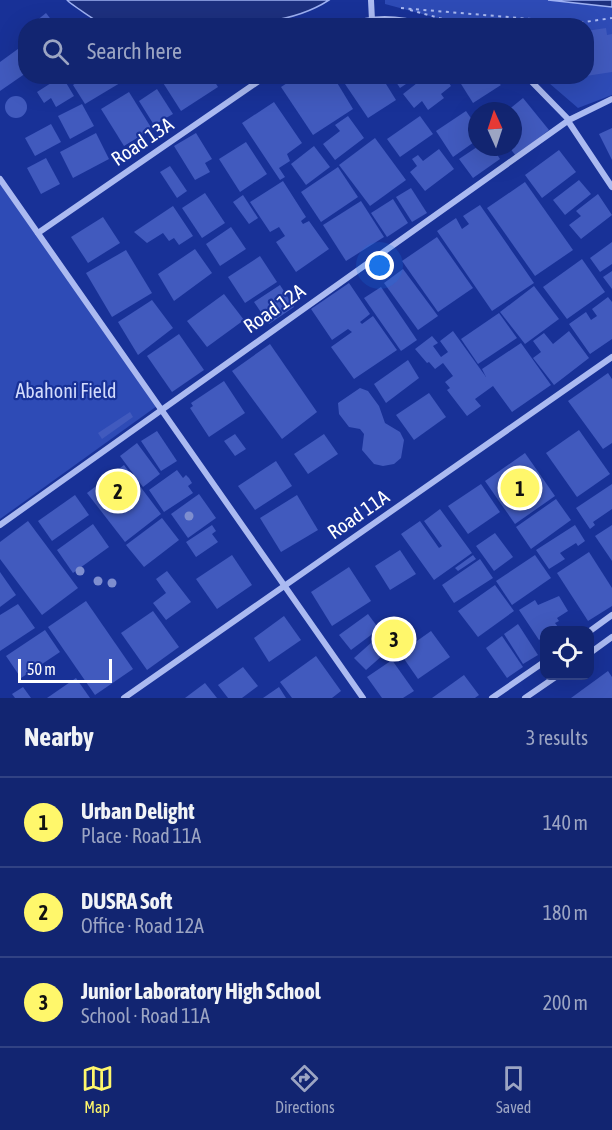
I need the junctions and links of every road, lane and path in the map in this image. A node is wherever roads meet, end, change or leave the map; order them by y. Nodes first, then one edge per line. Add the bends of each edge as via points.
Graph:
1 (371, 0) edge
2 (372, 18) edge
3 (439, 18) edge
4 (519, 18) edge
5 (612, 18) edge
6 (594, 21) edge
7 (254, 84) edge
8 (533, 84) edge
9 (612, 99) edge
10 (568, 121) junction
11 (0, 179) edge
12 (612, 187) edge
13 (38, 233) junction
14 (612, 357) edge
15 (160, 409) junction
16 (0, 525) edge
17 (285, 586) junction
18 (612, 615) edge
19 (594, 628) edge
20 (612, 637) edge
21 (594, 650) edge
22 (540, 665) edge
23 (550, 680) edge
24 (124, 698) edge
25 (363, 698) edge
26 (492, 698) edge
27 (525, 698) edge

1 - 2 street
3 - 4 path via 401,8
5 - 6 path
7 - 13 street, Road 13A
8 - 10 street
9 - 10 street, Road 12A
10 - 12 street
10 - 15 street, Road 12A
11 - 13 street
13 - 15 street
14 - 17 street, Road 11A
15 - 16 street, Road 12A
15 - 17 street
17 - 24 street, Road 11A
17 - 25 street
18 - 19 street
20 - 21 street
22 - 26 street
23 - 27 street

